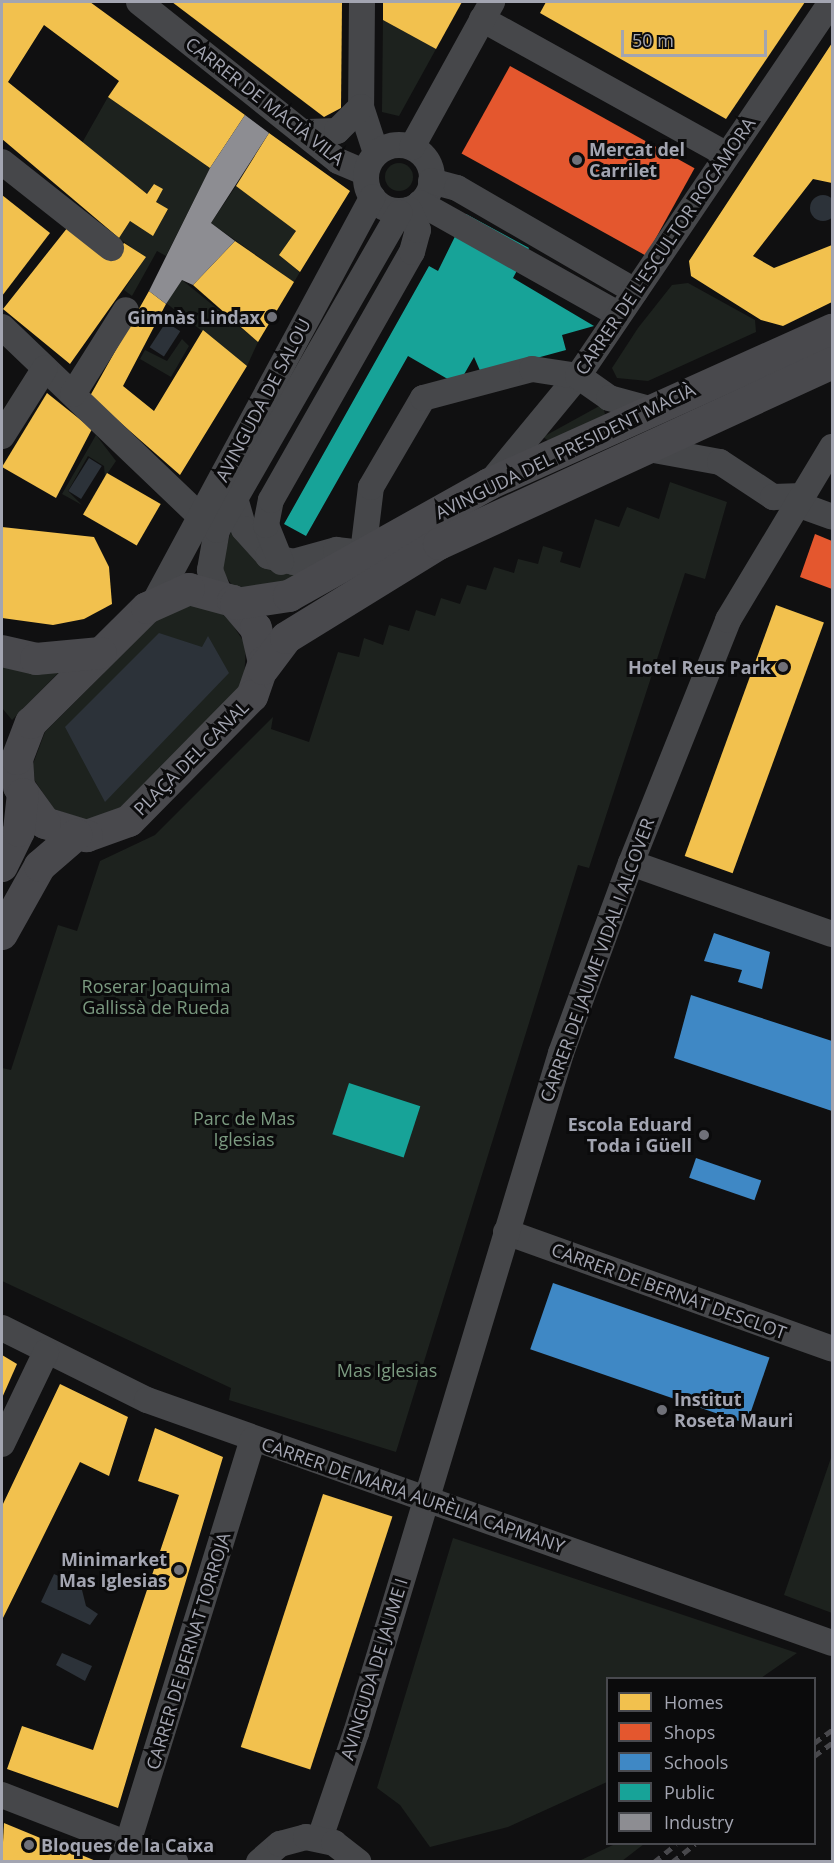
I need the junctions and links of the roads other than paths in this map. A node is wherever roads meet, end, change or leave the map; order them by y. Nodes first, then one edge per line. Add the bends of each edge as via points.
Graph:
1 (139, 2) edge
2 (362, 2) edge
3 (831, 2) edge
4 (487, 10) edge
5 (361, 107) junction
6 (308, 132) junction
7 (412, 147) junction
8 (727, 155) junction
9 (2, 162) edge
10 (372, 174) junction
11 (415, 202) junction
12 (111, 248) dead end
13 (634, 291) junction
14 (126, 310) dead end
15 (618, 314) junction
16 (2, 327) edge
17 (832, 330) edge
18 (597, 347) junction
19 (832, 363) edge
20 (45, 369) junction
21 (578, 376) junction
22 (73, 394) junction
23 (609, 398) junction
24 (649, 410) junction
25 (2, 435) edge
26 (832, 447) edge
27 (639, 448) junction
28 (489, 484) junction
29 (757, 488) junction
30 (235, 498) junction
31 (800, 500) junction
32 (832, 517) edge
33 (208, 523) junction
34 (770, 546) junction
35 (363, 553) junction
36 (281, 562) junction
37 (228, 600) junction
38 (154, 603) junction
39 (2, 651) edge
40 (101, 653) junction
41 (263, 669) junction
42 (10, 737) edge
43 (22, 794) junction
44 (76, 835) junction
45 (6, 849) edge
46 (631, 862) junction
47 (2, 934) edge
48 (832, 934) edge
49 (506, 1232) junction
50 (2, 1328) edge
51 (832, 1349) edge
52 (46, 1352) junction
53 (253, 1440) junction
54 (2, 1444) edge
55 (425, 1499) junction
56 (832, 1643) edge
57 (2, 1795) edge
58 (320, 1838) junction
59 (125, 1854) edge
60 (175, 1862) edge
61 (259, 1862) edge
62 (358, 1862) edge

1 - 6 street, CARRER DE MACIÀ VILA
2 - 5 street
3 - 8 street, CARRER DE L'ESCULTOR ROCAMORA
4 - 7 street
4 - 8 street
5 - 6 street via 337,131
5 - 10 street
6 - 10 street, CARRER DE MACIÀ VILA via 338,161
7 - 10 street via 397,144
7 - 11 street via 428,161
8 - 13 street, CARRER DE L'ESCULTOR ROCAMORA
9 - 12 street
10 - 11 street, CARRER DE MACIÀ VILA
10 - 33 street, AVINGUDA DE SALOU
11 - 13 street via 457,188
11 - 15 street
11 - 30 street
11 - 36 street via 418,230 412,252 271,500 266,525
13 - 15 street, CARRER DE L'ESCULTOR ROCAMORA
14 - 22 street
15 - 18 street, CARRER DE L'ESCULTOR ROCAMORA
16 - 20 street
17 - 24 main road, AVINGUDA DEL PRESIDENT MACIÀ
18 - 21 street, CARRER DE L'ESCULTOR ROCAMORA
18 - 23 street via 595,374
19 - 27 main road, AVINGUDA DEL PRESIDENT MACIÀ
20 - 22 street
20 - 25 street
21 - 23 street
21 - 28 street, CARRER DE L'ESCULTOR ROCAMORA
21 - 35 street via 532,369 423,398 371,487
22 - 33 street
23 - 24 street
24 - 28 main road, AVINGUDA DEL PRESIDENT MACIÀ
26 - 31 street, CARRER DE JAUME VIDAL I ALCOVER
27 - 29 street via 720,462
27 - 41 main road, AVINGUDA DEL PRESIDENT MACIÀ via 391,571 286,638
28 - 35 main road, AVINGUDA DEL PRESIDENT MACIÀ
29 - 31 street via 785,500
29 - 34 street via 769,513
30 - 33 street
30 - 36 street, AVINGUDA DE SALOU via 256,546
31 - 32 street
31 - 34 street, CARRER DE JAUME VIDAL I ALCOVER
33 - 37 street, AVINGUDA DE SALOU via 210,570
33 - 38 street, AVINGUDA DE SALOU
34 - 46 street, CARRER DE JAUME VIDAL I ALCOVER via 694,695
35 - 36 street via 336,550
35 - 37 main road, AVINGUDA DEL PRESIDENT MACIÀ via 289,596
37 - 38 main road, PLAÇA DEL CANAL via 189,589
37 - 41 main road via 256,627
38 - 40 main road, PLAÇA DEL CANAL
39 - 40 main road via 36,659
40 - 42 main road, PLAÇA DEL CANAL via 31,723
41 - 44 main road, PLAÇA DEL CANAL via 245,706 129,821 110,832
42 - 43 main road, PLAÇA DEL CANAL
43 - 44 main road, PLAÇA DEL CANAL via 45,823
43 - 45 main road
44 - 47 main road via 40,866
46 - 48 street
46 - 49 street, CARRER DE JAUME VIDAL I ALCOVER via 561,1053
49 - 51 street, CARRER DE BERNAT DESCLOT
49 - 55 street, CARRER DE JAUME VIDAL I ALCOVER
50 - 52 street, CARRER DE MARIA AURÈLIA CAPMANY
52 - 53 street, CARRER DE MARIA AURÈLIA CAPMANY via 147,1400
52 - 54 street
53 - 55 street, CARRER DE MARIA AURÈLIA CAPMANY
53 - 59 street, CARRER DE BERNAT TORROJA
55 - 56 street, CARRER DE MARIA AURÈLIA CAPMANY
55 - 58 street, AVINGUDA DE JAUME I
57 - 59 street
58 - 61 street via 290,1840
58 - 62 street
59 - 60 street

